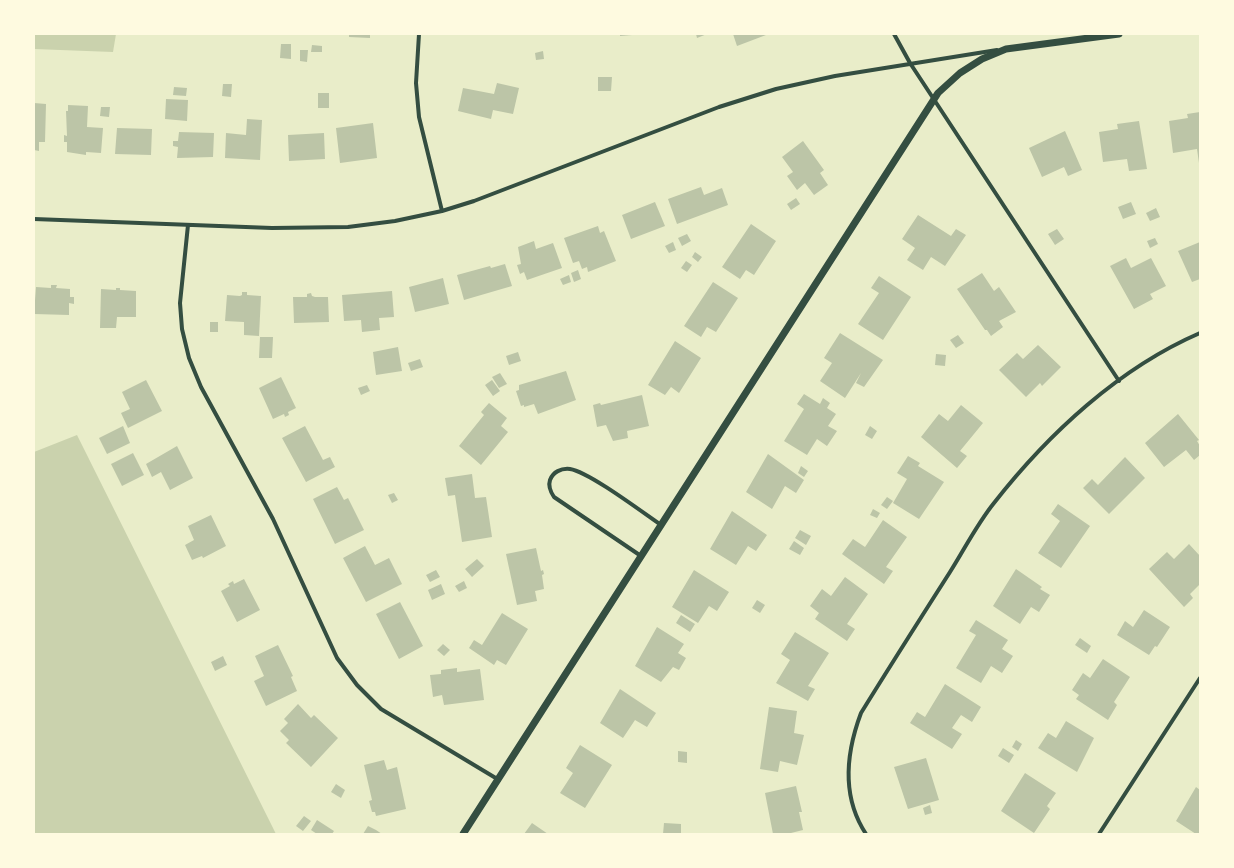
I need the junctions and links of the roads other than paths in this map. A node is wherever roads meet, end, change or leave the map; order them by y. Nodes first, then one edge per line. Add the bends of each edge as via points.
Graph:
1 (419, 34) edge
2 (894, 34) edge
3 (1119, 34) edge
4 (1006, 49) junction
5 (910, 63) junction
6 (934, 98) junction
7 (442, 211) junction
8 (34, 218) edge
9 (188, 225) junction
10 (1200, 333) edge
11 (1119, 381) junction
12 (661, 525) junction
13 (641, 556) junction
14 (1200, 678) edge
15 (499, 780) junction
16 (463, 834) edge
17 (866, 834) edge
18 (1099, 834) edge

1 - 7 street via 416,83 419,117
2 - 5 street
3 - 4 street
4 - 5 street
4 - 6 street via 982,59 960,73
5 - 6 street
5 - 7 street via 776,89 719,107
6 - 11 street
6 - 12 street
7 - 9 street via 348,227
8 - 9 street
9 - 15 street via 180,303 182,329 189,358 201,387 273,519 337,658 357,685 380,709
10 - 11 street via 1146,362
11 - 17 street via 1035,455 993,504 861,713 852,738 848,782 854,808
12 - 13 street
12 - 13 street via 580,472 562,468 554,473 550,492 554,497
13 - 15 street
14 - 18 street
15 - 16 street

